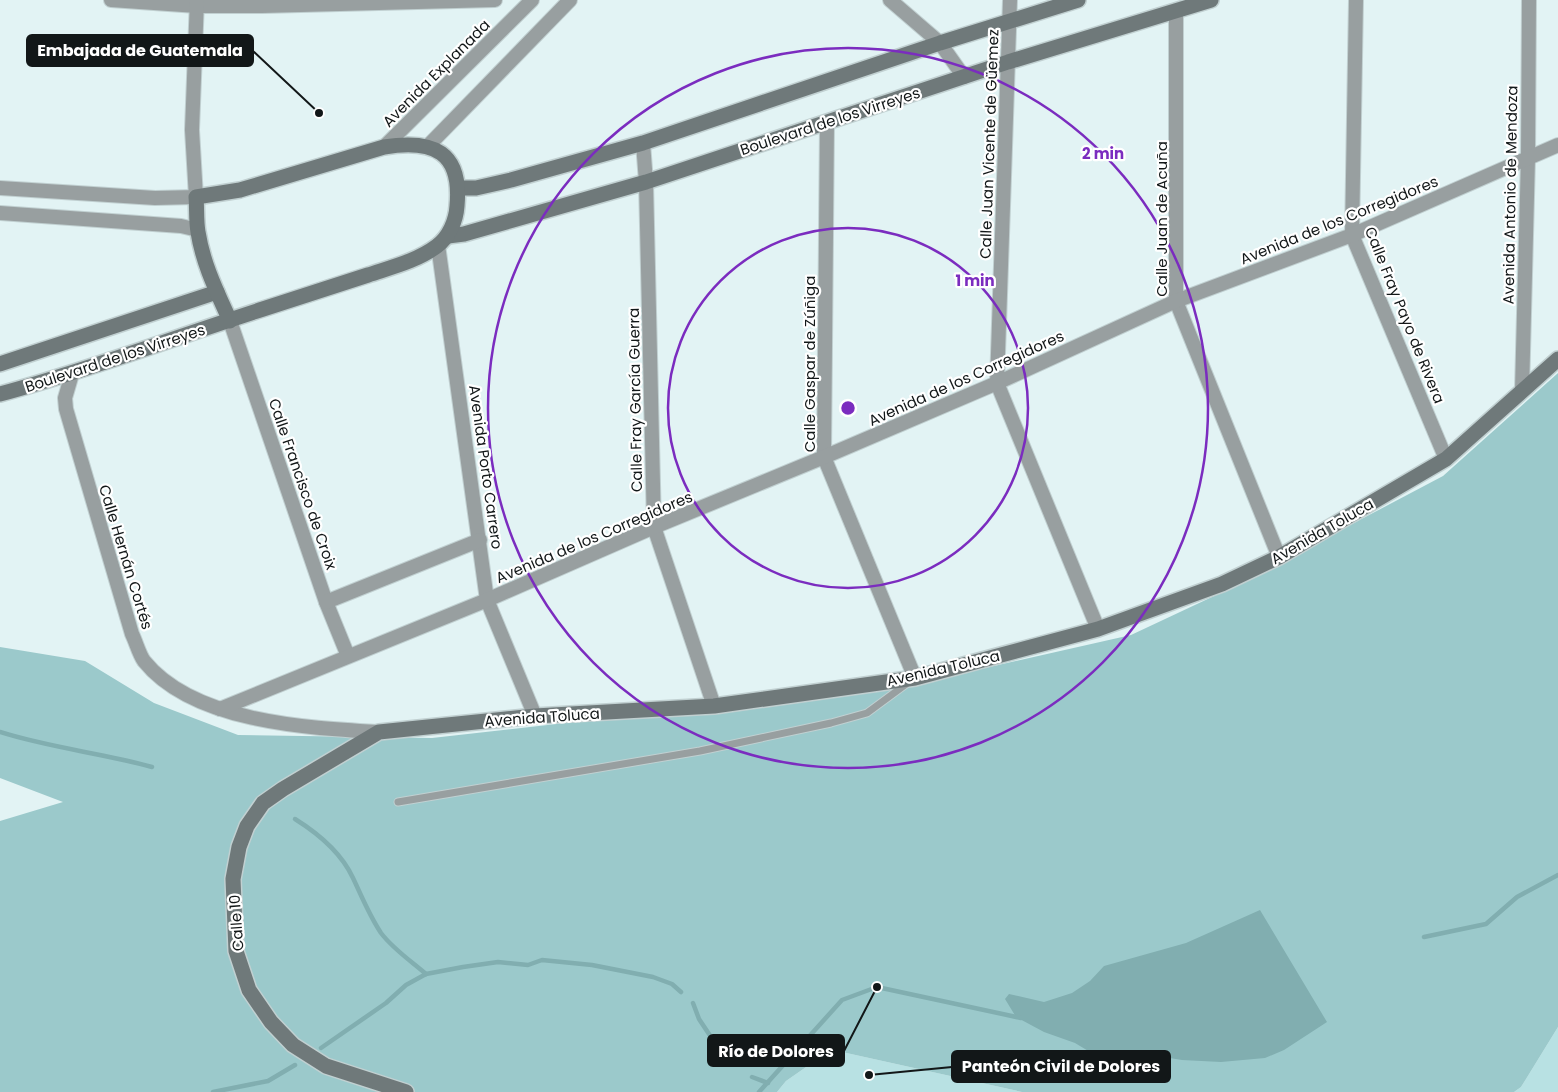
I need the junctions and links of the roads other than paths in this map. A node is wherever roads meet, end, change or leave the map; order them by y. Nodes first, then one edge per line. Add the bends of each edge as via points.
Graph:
1 (111, 0) edge
2 (495, 0) edge
3 (532, 0) edge
4 (570, 0) edge
5 (890, 0) edge
6 (1010, 0) edge
7 (1078, 0) edge
8 (1211, 0) edge
9 (1356, 0) edge
10 (1529, 0) edge
11 (197, 3) edge
12 (1176, 11) junction
13 (1010, 22) junction
14 (940, 43) junction
15 (1008, 62) junction
16 (964, 77) junction
17 (827, 122) junction
18 (643, 143) junction
19 (1558, 145) edge
20 (384, 147) junction
21 (427, 147) junction
22 (1528, 158) junction
23 (646, 182) junction
24 (0, 188) edge
25 (459, 188) junction
26 (196, 197) junction
27 (0, 213) edge
28 (198, 230) junction
29 (1352, 235) junction
30 (443, 240) junction
31 (218, 292) junction
32 (1176, 301) junction
33 (230, 321) junction
34 (1558, 359) edge
35 (0, 364) edge
36 (72, 374) junction
37 (998, 383) junction
38 (1522, 391) junction
39 (3, 396) edge
40 (824, 457) junction
41 (1446, 460) junction
42 (654, 527) junction
43 (480, 540) junction
44 (1279, 557) junction
45 (487, 600) junction
46 (326, 602) junction
47 (1098, 629) junction
48 (348, 656) junction
49 (915, 678) junction
50 (714, 706) junction
51 (220, 709) junction
52 (535, 716) junction
53 (378, 732) junction
54 (398, 802) dead end
55 (406, 1092) edge

1 - 11 street
2 - 11 street
3 - 20 street, Avenida Explanada
4 - 21 street
5 - 14 street
6 - 13 street, Calle Juan Vicente de Güemez
7 - 13 street
8 - 12 street, Boulevard de los Virreyes
9 - 29 street, Calle Fray Payo de Rivera
10 - 22 street, Avenida Antonio de Mendoza
11 - 26 street via 192,130
12 - 15 street, Boulevard de los Virreyes
12 - 32 street, Calle Juan de Acuña
13 - 14 street
13 - 15 street, Calle Juan Vicente de Güemez
14 - 16 street
14 - 18 street
15 - 16 street, Boulevard de los Virreyes
15 - 37 street, Calle Juan Vicente de Güemez
16 - 17 street, Boulevard de los Virreyes
17 - 23 street, Boulevard de los Virreyes
17 - 40 street, Calle Gaspar de Zúñiga
18 - 23 street, Calle Fray García Guerra
18 - 25 street via 512,180 476,188
19 - 22 street, Avenida de los Corregidores
20 - 21 street via 408,143
20 - 26 street via 240,190
21 - 25 street via 444,155 456,170
22 - 29 street, Avenida de los Corregidores
22 - 38 street, Avenida Antonio de Mendoza
23 - 30 street, Boulevard de los Virreyes
23 - 42 street, Calle Fray García Guerra
24 - 26 street
25 - 30 street via 457,210
26 - 28 street
27 - 28 street via 181,226
28 - 31 street via 208,272
29 - 32 street, Avenida de los Corregidores
29 - 41 street, Calle Fray Payo de Rivera
30 - 33 street, Boulevard de los Virreyes via 418,258
30 - 43 street, Avenida Porto Carrero
31 - 33 street
31 - 35 street, Boulevard de los Virreyes
32 - 37 street, Avenida de los Corregidores
32 - 44 street, Calle Juan de Acuña
33 - 36 street, Boulevard de los Virreyes
33 - 46 street, Calle Francisco de Croix
34 - 38 street, Avenida Toluca
36 - 39 street, Boulevard de los Virreyes
36 - 51 street, Calle Hernán Cortés via 66,391 66,409 132,634 144,660 164,680 191,697
37 - 40 street, Avenida de los Corregidores
37 - 47 street, Calle Juan Vicente de Güemez
38 - 41 street, Avenida Toluca
40 - 42 street, Avenida de los Corregidores
40 - 49 street, Calle Gaspar de Zúñiga
41 - 44 street, Avenida Toluca
42 - 45 street, Avenida de los Corregidores
42 - 50 street, Calle Fray García Guerra
43 - 45 street, Avenida Porto Carrero
43 - 46 street
44 - 47 street, Avenida Toluca via 1222,584
45 - 48 street, Avenida de los Corregidores
45 - 52 street, Avenida Porto Carrero
46 - 48 street, Calle Francisco de Croix
47 - 49 street, Avenida Toluca
48 - 51 street, Avenida de los Corregidores
49 - 50 street, Avenida Toluca
49 - 54 lane via 867,713 830,724 700,751
50 - 52 street, Avenida Toluca
51 - 53 street, Avenida Toluca via 297,727
52 - 53 street, Avenida Toluca
53 - 55 street, Calle 10 via 263,803 247,826 233,879 236,951 250,990 271,1022 293,1045 326,1066

